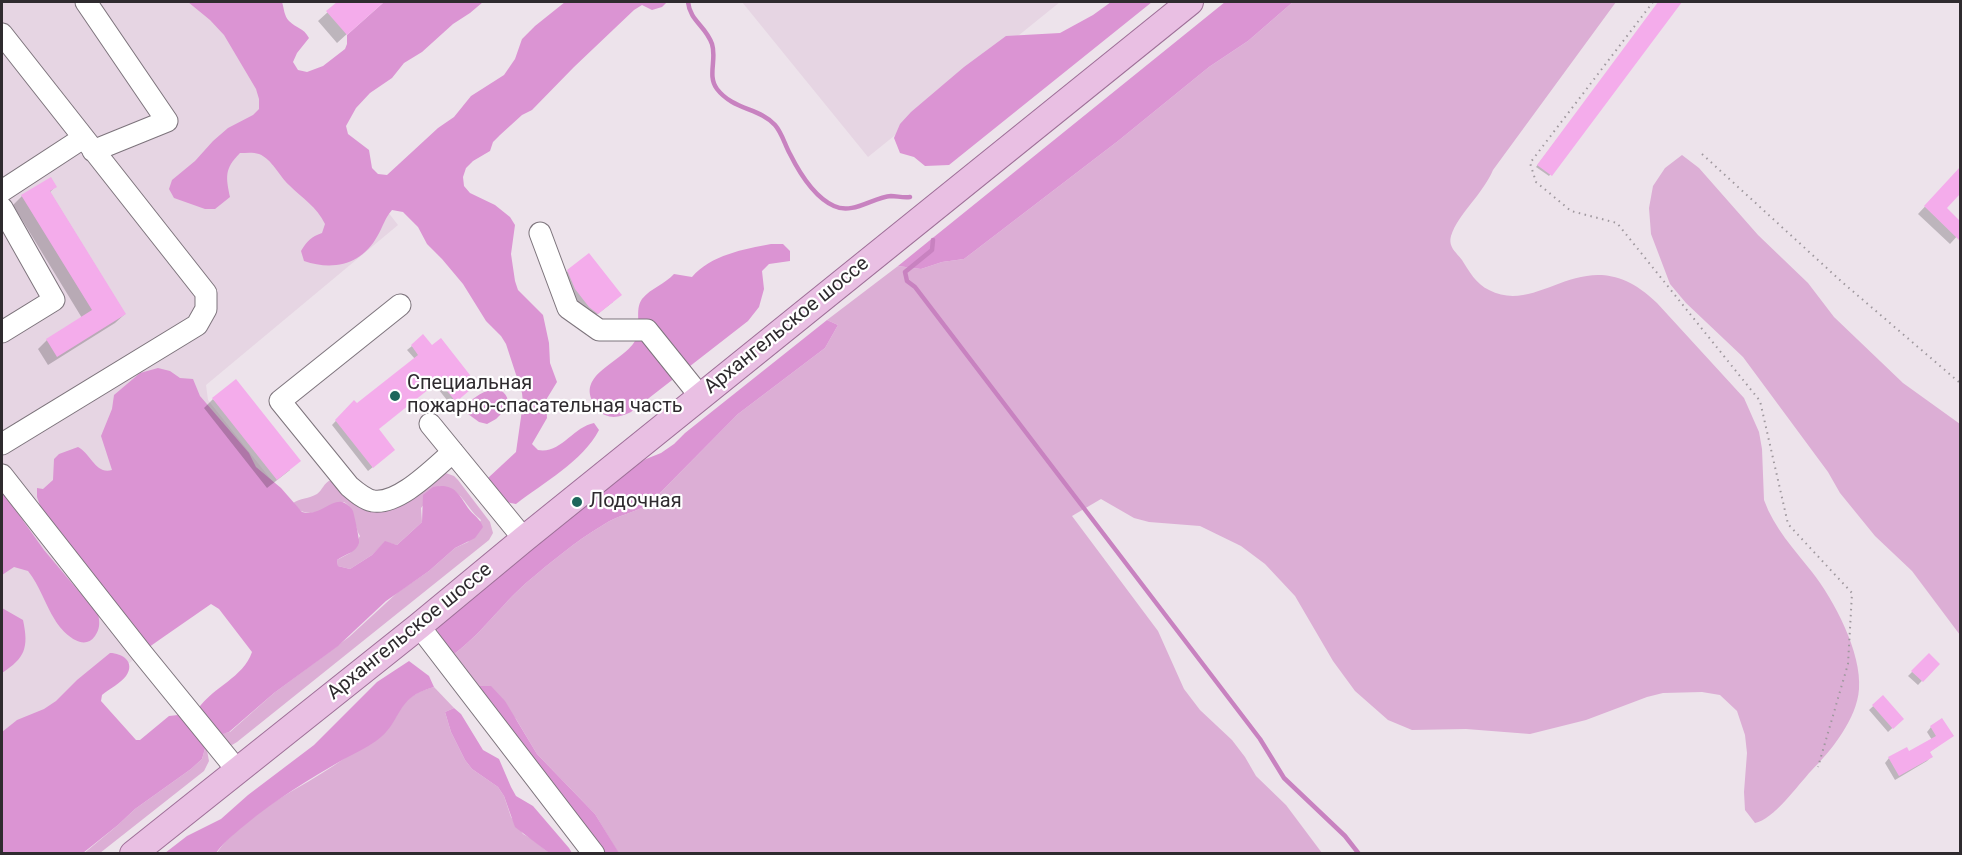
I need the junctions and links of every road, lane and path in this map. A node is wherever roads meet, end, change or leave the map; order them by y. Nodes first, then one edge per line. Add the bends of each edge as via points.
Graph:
1 (86, 2) edge
2 (1190, 2) edge
3 (1653, 2) edge
4 (2, 34) edge
5 (88, 144) junction
6 (1702, 154) dead end
7 (2, 191) edge
8 (2, 208) edge
9 (540, 233) dead end
10 (400, 305) dead end
11 (2, 332) edge
12 (1960, 383) edge
13 (700, 396) junction
14 (430, 424) dead end
15 (2, 444) edge
16 (453, 452) junction
17 (2, 475) edge
18 (524, 539) junction
19 (419, 627) junction
20 (1818, 767) dead end
21 (237, 770) junction
22 (133, 854) edge
23 (594, 854) edge

1 - 5 lane via 167,121
2 - 13 main road, Архангельское шоссе
3 - 20 path via 1530,163 1536,182 1571,211 1617,223 1760,400 1788,524 1852,593 1848,664
4 - 5 lane
5 - 7 lane
5 - 15 lane via 206,293 206,309 197,325
6 - 12 path
8 - 11 lane via 54,300
9 - 13 lane via 568,308 599,330 647,330
10 - 16 lane via 280,401 349,486 372,501 398,497
13 - 18 main road, Архангельское шоссе
14 - 16 lane
16 - 18 lane
17 - 21 lane
18 - 19 main road, Архангельское шоссе
19 - 21 main road, Архангельское шоссе
19 - 23 lane
21 - 22 main road, Архангельское шоссе

